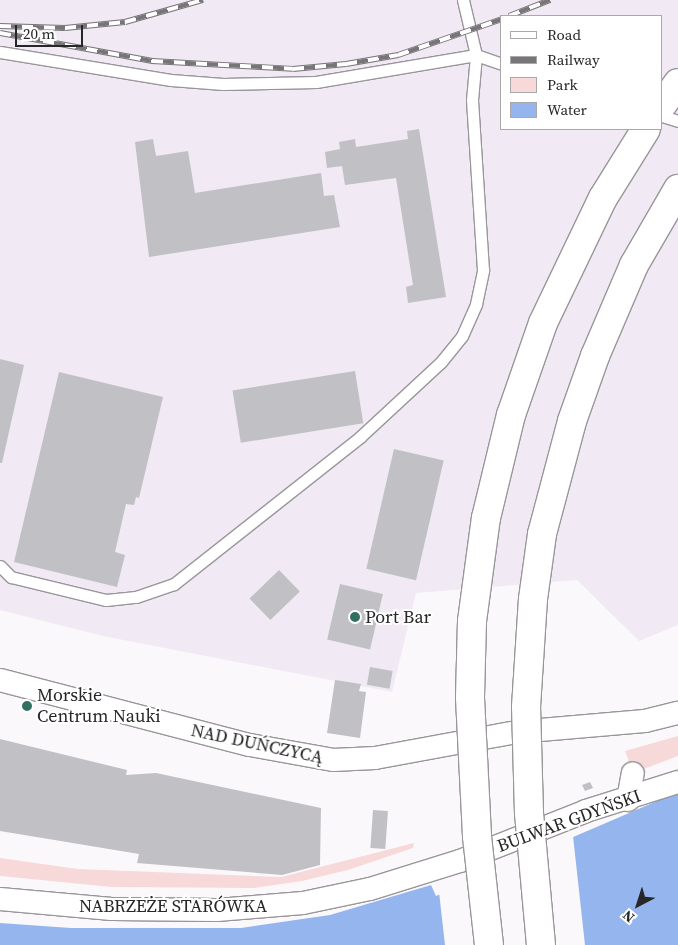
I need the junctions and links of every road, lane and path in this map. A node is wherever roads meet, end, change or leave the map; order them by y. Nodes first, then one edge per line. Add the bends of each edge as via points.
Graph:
1 (463, 0) edge
2 (0, 52) edge
3 (476, 55) junction
4 (500, 63) edge
5 (678, 82) edge
6 (663, 104) edge
7 (663, 116) edge
8 (678, 121) edge
9 (645, 130) edge
10 (678, 189) edge
11 (0, 566) edge
12 (0, 680) edge
13 (675, 714) edge
14 (633, 773) dead end
15 (678, 782) edge
16 (628, 800) junction
17 (460, 861) joint
18 (0, 899) edge
19 (489, 945) edge
20 (541, 945) edge

1 - 3 lane
2 - 3 lane via 172,80 223,84 316,82
3 - 4 lane
3 - 11 lane via 472,100 483,270 476,304 462,336 441,362 360,437 174,584 136,597 106,600 11,577
5 - 6 main road
7 - 8 lane
9 - 19 main road, bridge via 595,214 540,332 511,415 486,518 472,621 470,689 477,836
10 - 20 main road, bridge via 634,265 595,356 570,431 542,534 533,599 526,707 529,813
12 - 13 street, NAD DUŃCZYCĄ via 241,743 320,759 375,758 517,732 645,721
14 - 16 street
15 - 16 street, BULWAR GDYŃSKI
16 - 17 street, BULWAR GDYŃSKI via 586,811
17 - 18 street, NABRZEŻE STARÓWKA via 338,897 264,908 112,909

